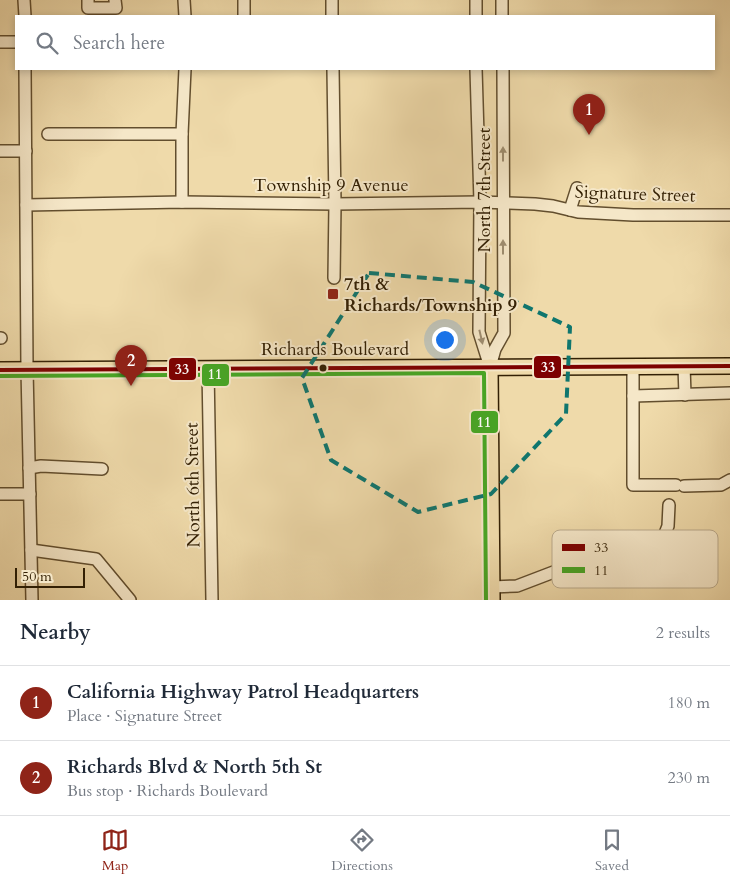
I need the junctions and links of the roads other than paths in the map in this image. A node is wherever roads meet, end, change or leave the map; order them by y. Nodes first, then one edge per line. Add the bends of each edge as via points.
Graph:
1 (24, 0) edge
2 (88, 0) edge
3 (116, 0) edge
4 (184, 0) edge
5 (244, 0) edge
6 (332, 0) edge
7 (476, 0) edge
8 (502, 0) edge
9 (25, 15) edge
10 (184, 15) edge
11 (244, 15) edge
12 (332, 15) edge
13 (476, 15) edge
14 (502, 15) edge
15 (0, 42) edge
16 (15, 42) edge
17 (25, 70) edge
18 (185, 70) edge
19 (333, 70) edge
20 (476, 70) edge
21 (503, 70) edge
22 (48, 134) dead end
23 (182, 134) junction
24 (26, 151) junction
25 (0, 152) edge
26 (577, 188) dead end
27 (182, 202) junction
28 (480, 202) junction
29 (502, 203) junction
30 (335, 204) junction
31 (26, 205) junction
32 (570, 210) junction
33 (730, 215) edge
34 (334, 278) dead end
35 (684, 366) junction
36 (730, 366) edge
37 (490, 367) junction
38 (634, 367) junction
39 (208, 368) junction
40 (27, 369) junction
41 (0, 370) edge
42 (730, 393) edge
43 (685, 394) junction
44 (633, 396) junction
45 (29, 468) junction
46 (102, 469) dead end
47 (730, 480) edge
48 (0, 494) edge
49 (30, 494) junction
50 (669, 505) dead end
51 (666, 530) edge
52 (31, 550) junction
53 (552, 573) edge
54 (492, 593) edge
55 (32, 600) edge
56 (130, 600) edge
57 (212, 600) edge

1 - 9 street
2 - 3 street via 88,8 116,8
4 - 10 street
5 - 11 street
6 - 12 street
7 - 13 street
8 - 14 street
15 - 16 street
17 - 24 street
18 - 23 street
19 - 30 street
20 - 28 street, North 7th Street
29 -> 21 street, North 7th Street
22 - 23 street
23 - 27 street
24 - 25 street
24 - 31 street
26 - 32 street
27 - 30 street, Township 9 Avenue
27 - 31 street, Township 9 Avenue
28 - 29 street, Signature Street
28 - 30 street, Township 9 Avenue
28 -> 37 street, North 7th Street via 479,332
29 - 32 street, Signature Street
37 -> 29 street, North 7th Street via 504,333
30 - 34 street
31 - 40 street
32 - 33 street, Signature Street via 633,215
35 - 36 main road, Richards Boulevard
35 - 38 main road, Richards Boulevard
35 - 43 street
37 - 38 main road, Richards Boulevard
37 - 39 main road, Richards Boulevard
37 - 54 main road, North 7th Street
38 - 44 street
39 - 40 main road, Richards Boulevard
39 - 57 street, North 6th Street
40 - 41 main road, Richards Boulevard
40 - 45 street
42 - 43 street
43 - 44 street
44 - 47 street via 633,485 720,486
45 - 46 street
45 - 49 street
48 - 49 street
49 - 52 street
50 - 51 street
52 - 55 street
52 - 56 street via 96,559
53 - 54 street

